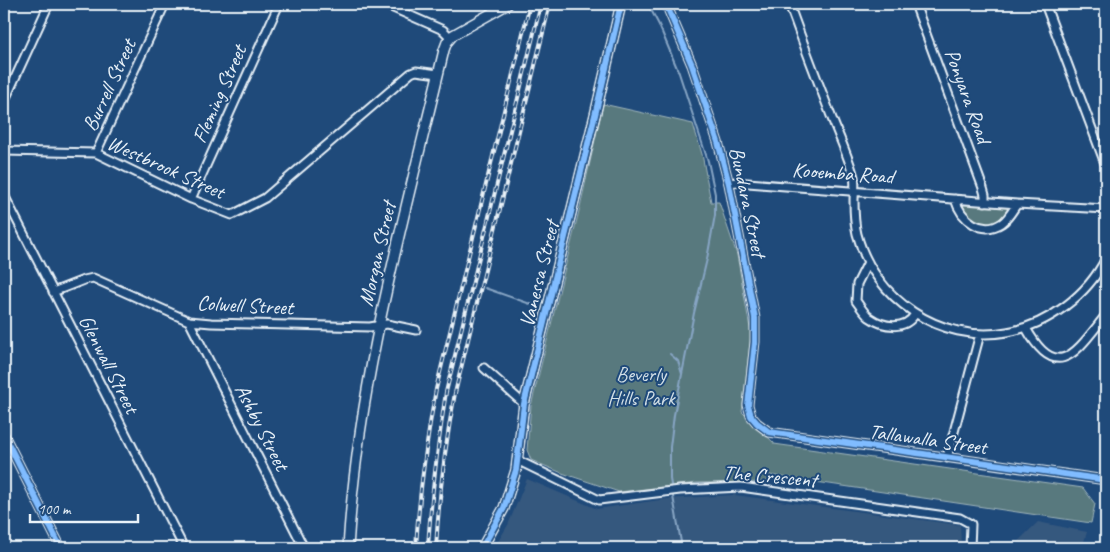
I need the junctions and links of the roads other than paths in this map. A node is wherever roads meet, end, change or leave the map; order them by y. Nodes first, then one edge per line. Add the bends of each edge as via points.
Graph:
1 (49, 4) edge
2 (165, 4) edge
3 (279, 4) edge
4 (384, 4) edge
5 (508, 4) edge
6 (621, 4) edge
7 (666, 4) edge
8 (789, 4) edge
9 (915, 4) edge
10 (1045, 4) edge
11 (450, 37) junction
12 (438, 74) junction
13 (4, 102) edge
14 (6, 152) edge
15 (96, 153) junction
16 (1106, 166) edge
17 (729, 184) junction
18 (854, 191) junction
19 (4, 195) edge
20 (191, 199) junction
21 (955, 199) junction
22 (985, 202) junction
23 (1017, 204) junction
24 (1106, 209) edge
25 (1106, 258) edge
26 (868, 262) junction
27 (1103, 273) edge
28 (53, 292) junction
29 (916, 314) junction
30 (1106, 315) edge
31 (189, 321) junction
32 (378, 325) junction
33 (1026, 328) junction
34 (416, 330) dead end
35 (980, 334) junction
36 (484, 368) dead end
37 (524, 404) junction
38 (750, 416) joint
39 (4, 435) edge
40 (947, 458) junction
41 (519, 461) junction
42 (1106, 480) edge
43 (61, 548) edge
44 (184, 548) edge
45 (304, 548) edge
46 (348, 548) edge
47 (482, 548) edge
48 (970, 548) edge

1 - 13 street
2 - 15 street, Burrell Street
3 - 20 street, Fleming Street
4 - 11 street via 443,30
5 - 11 street
6 - 37 street, Vanessa Street
7 - 17 street, Bundara Street via 692,65
8 - 18 street via 854,178
9 - 22 street, Ponyara Road via 983,188
10 - 16 street
11 - 12 street, Morgan Street
12 - 20 street, Westbrook Street via 411,73 265,198 232,215
12 - 32 street, Morgan Street
14 - 15 street, Westbrook Street
15 - 20 street, Westbrook Street
17 - 18 street, Kooemba Road
17 - 38 street, Bundara Street via 755,318 748,405
18 - 21 street, Kooemba Road
18 - 26 street via 854,220
19 - 28 street, Glenwall Street
21 - 22 street, Kooemba Road
21 - 23 street via 966,219 979,227 990,228 1004,222
22 - 23 street, Kooemba Road
23 - 24 street, Kooemba Road
25 - 27 street
26 - 29 street via 887,289
26 - 29 street via 857,284 856,300 868,316 884,326 902,325
27 - 33 street via 1075,298
28 - 31 street, Colwell Street via 93,278
28 - 44 street, Glenwall Street
29 - 35 street via 949,328
30 - 33 street via 1068,357 1057,358 1041,350
31 - 32 street, Colwell Street via 211,324
31 - 45 street, Ashby Street
32 - 34 street, Colwell Street
32 - 46 street, Morgan Street via 357,442
33 - 35 street
35 - 40 street
36 - 37 street
37 - 41 street, Vanessa Street
38 - 40 street, Tallawalla Street via 769,432
39 - 43 street
40 - 42 street, Tallawalla Street
41 - 47 street, Vanessa Street via 504,508
41 - 48 street, The Crescent via 599,500 741,487 960,518 971,524

